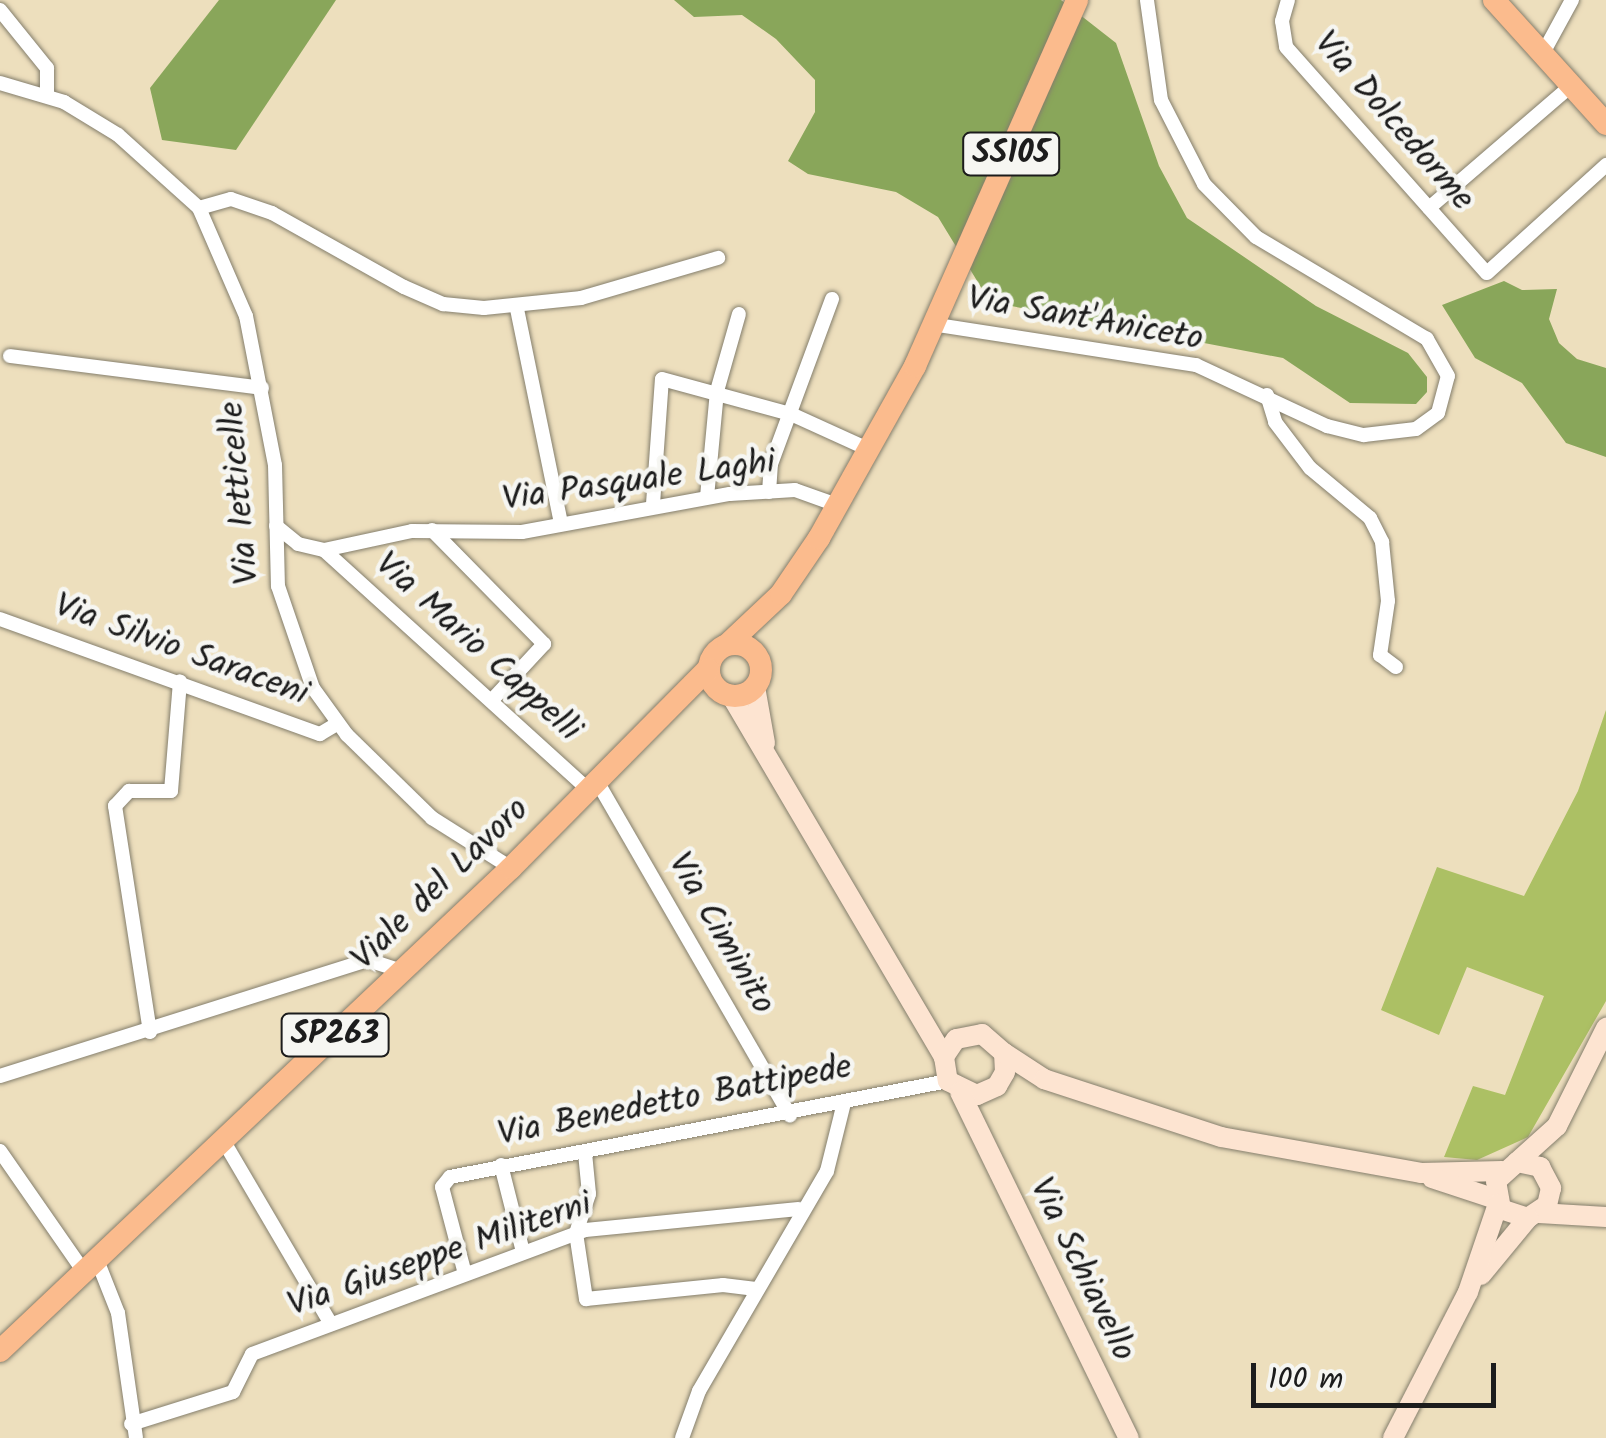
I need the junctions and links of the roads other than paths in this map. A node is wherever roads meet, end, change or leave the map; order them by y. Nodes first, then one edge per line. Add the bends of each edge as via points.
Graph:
1 (1078, 0) edge
2 (1147, 0) edge
3 (1288, 0) edge
4 (1494, 0) edge
5 (1572, 0) edge
6 (0, 10) edge
7 (1542, 55) junction
8 (0, 83) edge
9 (1571, 86) junction
10 (46, 94) junction
11 (1606, 124) edge
12 (1606, 164) edge
13 (199, 208) junction
14 (1429, 208) junction
15 (718, 258) dead end
16 (832, 299) dead end
17 (517, 309) junction
18 (738, 314) dead end
19 (937, 316) junction
20 (10, 356) dead end
21 (262, 388) junction
22 (717, 391) junction
23 (1267, 395) junction
24 (791, 414) junction
25 (866, 448) junction
26 (769, 492) junction
27 (707, 497) junction
28 (652, 504) junction
29 (837, 505) junction
30 (561, 524) junction
31 (276, 526) junction
32 (432, 530) junction
33 (324, 550) junction
34 (782, 594) junction
35 (0, 618) edge
36 (728, 644) junction
37 (758, 656) junction
38 (1396, 667) dead end
39 (708, 669) junction
40 (180, 682) junction
41 (755, 687) junction
42 (726, 694) junction
43 (492, 700) junction
44 (664, 713) junction
45 (338, 723) junction
46 (770, 760) junction
47 (594, 787) junction
48 (511, 868) junction
49 (402, 971) junction
50 (920, 1017) junction
51 (1606, 1028) edge
52 (150, 1032) junction
53 (963, 1035) junction
54 (1004, 1053) junction
55 (949, 1073) junction
56 (0, 1076) edge
57 (1044, 1078) junction
58 (993, 1087) junction
59 (844, 1103) junction
60 (790, 1115) junction
61 (1558, 1126) junction
62 (976, 1130) junction
63 (223, 1140) junction
64 (0, 1151) edge
65 (584, 1153) junction
66 (502, 1165) junction
67 (1510, 1167) junction
68 (1421, 1173) junction
69 (1549, 1179) junction
70 (1497, 1201) junction
71 (799, 1209) junction
72 (1601, 1215) edge
73 (1534, 1216) junction
74 (576, 1234) junction
75 (522, 1252) junction
76 (91, 1266) junction
77 (465, 1274) junction
78 (754, 1289) junction
79 (1468, 1292) junction
80 (331, 1324) junction
81 (0, 1352) edge
82 (134, 1431) edge
83 (682, 1438) edge
84 (1130, 1438) edge
85 (1394, 1438) edge

1 - 19 main road, SS105 / SS105
2 - 23 street, Via Sant'Aniceto via 1161,100 1204,184 1256,237 1427,339 1448,376 1438,413 1395,434 1326,426
3 - 14 street, Via Dolcedorme via 1282,21 1286,47
4 - 7 main road
5 - 7 street
6 - 10 street via 47,68
7 - 9 main road
8 - 10 street, Via Ietticelle
9 - 11 main road
9 - 14 street
10 - 13 street, Via Ietticelle via 118,135
12 - 14 street, Via Dolcedorme via 1487,273
13 - 17 street via 230,199 272,213 443,304
13 - 21 street, Via Ietticelle via 246,316
15 - 17 street
16 - 24 street
17 - 30 street
18 - 22 street
19 - 23 street, Via Sant'Aniceto via 1196,365
19 - 25 main road, SS105
20 - 21 street
21 - 31 street, Via Ietticelle
22 - 24 street
22 - 27 street
22 - 28 street via 662,379
23 - 38 street via 1274,422 1298,453 1370,518 1382,542 1388,602 1380,655
24 - 25 street
24 - 26 street via 771,464
25 - 29 main road, SS105
26 - 27 street, Via Pasquale Laghi
26 - 29 street, Via Pasquale Laghi via 795,490
27 - 28 street, Via Pasquale Laghi
28 - 30 street, Via Pasquale Laghi
29 - 34 main road, SS105
30 - 32 street, Via Pasquale Laghi via 522,532
31 - 33 street via 298,544
31 - 45 street, Via Ietticelle via 278,586 291,637 312,688
32 - 33 street, Via Pasquale Laghi
32 - 43 street via 544,644
33 - 43 street, Via Mario Cappelli
34 - 36 main road, SS105
34 - 37 main road, SS105
35 - 40 street, Via Silvio Saraceni
36 - 37 main road
36 - 39 main road
37 - 41 main road
39 - 42 main road
39 - 44 main road, Viale del Lavoro
40 - 45 street, Via Silvio Saraceni via 320,734
40 - 52 street via 171,791 129,791 115,806
41 - 42 main road
41 - 46 street
42 - 44 main road, Viale del Lavoro
42 - 46 street, Via Schiavello
43 - 47 street, Via Mario Cappelli
44 - 47 main road, Viale del Lavoro / SP263
45 - 48 street, Via Ietticelle via 432,818
46 - 50 street, Via Schiavello
47 - 48 main road, Viale del Lavoro / SP263
47 - 60 street, Via Ciminito
48 - 49 main road, Viale del Lavoro / SP263
49 - 52 street via 368,960
49 - 63 main road, Viale del Lavoro / SP263
50 - 53 street
50 - 55 street, Via Schiavello
51 - 61 street
52 - 56 street
53 - 54 street via 982,1034
53 - 55 street
54 - 57 street
54 - 58 street
55 - 58 street
55 - 59 street, Via Benedetto Battipede
55 - 62 street, Via Schiavello
57 - 58 street
57 - 68 street via 1221,1137
58 - 62 street
59 - 60 street, Via Benedetto Battipede
59 - 71 street via 826,1171
60 - 65 street, Via Benedetto Battipede
61 - 67 street
61 - 69 street
62 - 84 street, Via Schiavello
63 - 76 main road, Viale del Lavoro / SP263
63 - 80 street
64 - 76 street
65 - 66 street, Via Benedetto Battipede
65 - 74 street via 589,1194
66 - 75 street
66 - 77 street, Via Benedetto Battipede via 450,1177 442,1187
67 - 68 street
67 - 69 street via 1535,1164
67 - 70 street
68 - 70 street
69 - 72 street
69 - 73 street via 1550,1199
70 - 73 street via 1511,1216
70 - 79 street
71 - 74 street, Via Giuseppe Militerni
71 - 78 street
72 - 73 street
73 - 79 street
74 - 75 street, Via Giuseppe Militerni
74 - 78 street via 586,1299 723,1285
75 - 77 street, Via Giuseppe Militerni
76 - 81 main road, Viale del Lavoro / SP263
76 - 82 street via 118,1313
77 - 80 street, Via Giuseppe Militerni
78 - 83 street
79 - 85 street
80 - 82 street, Via Giuseppe Militerni via 252,1354 233,1392

